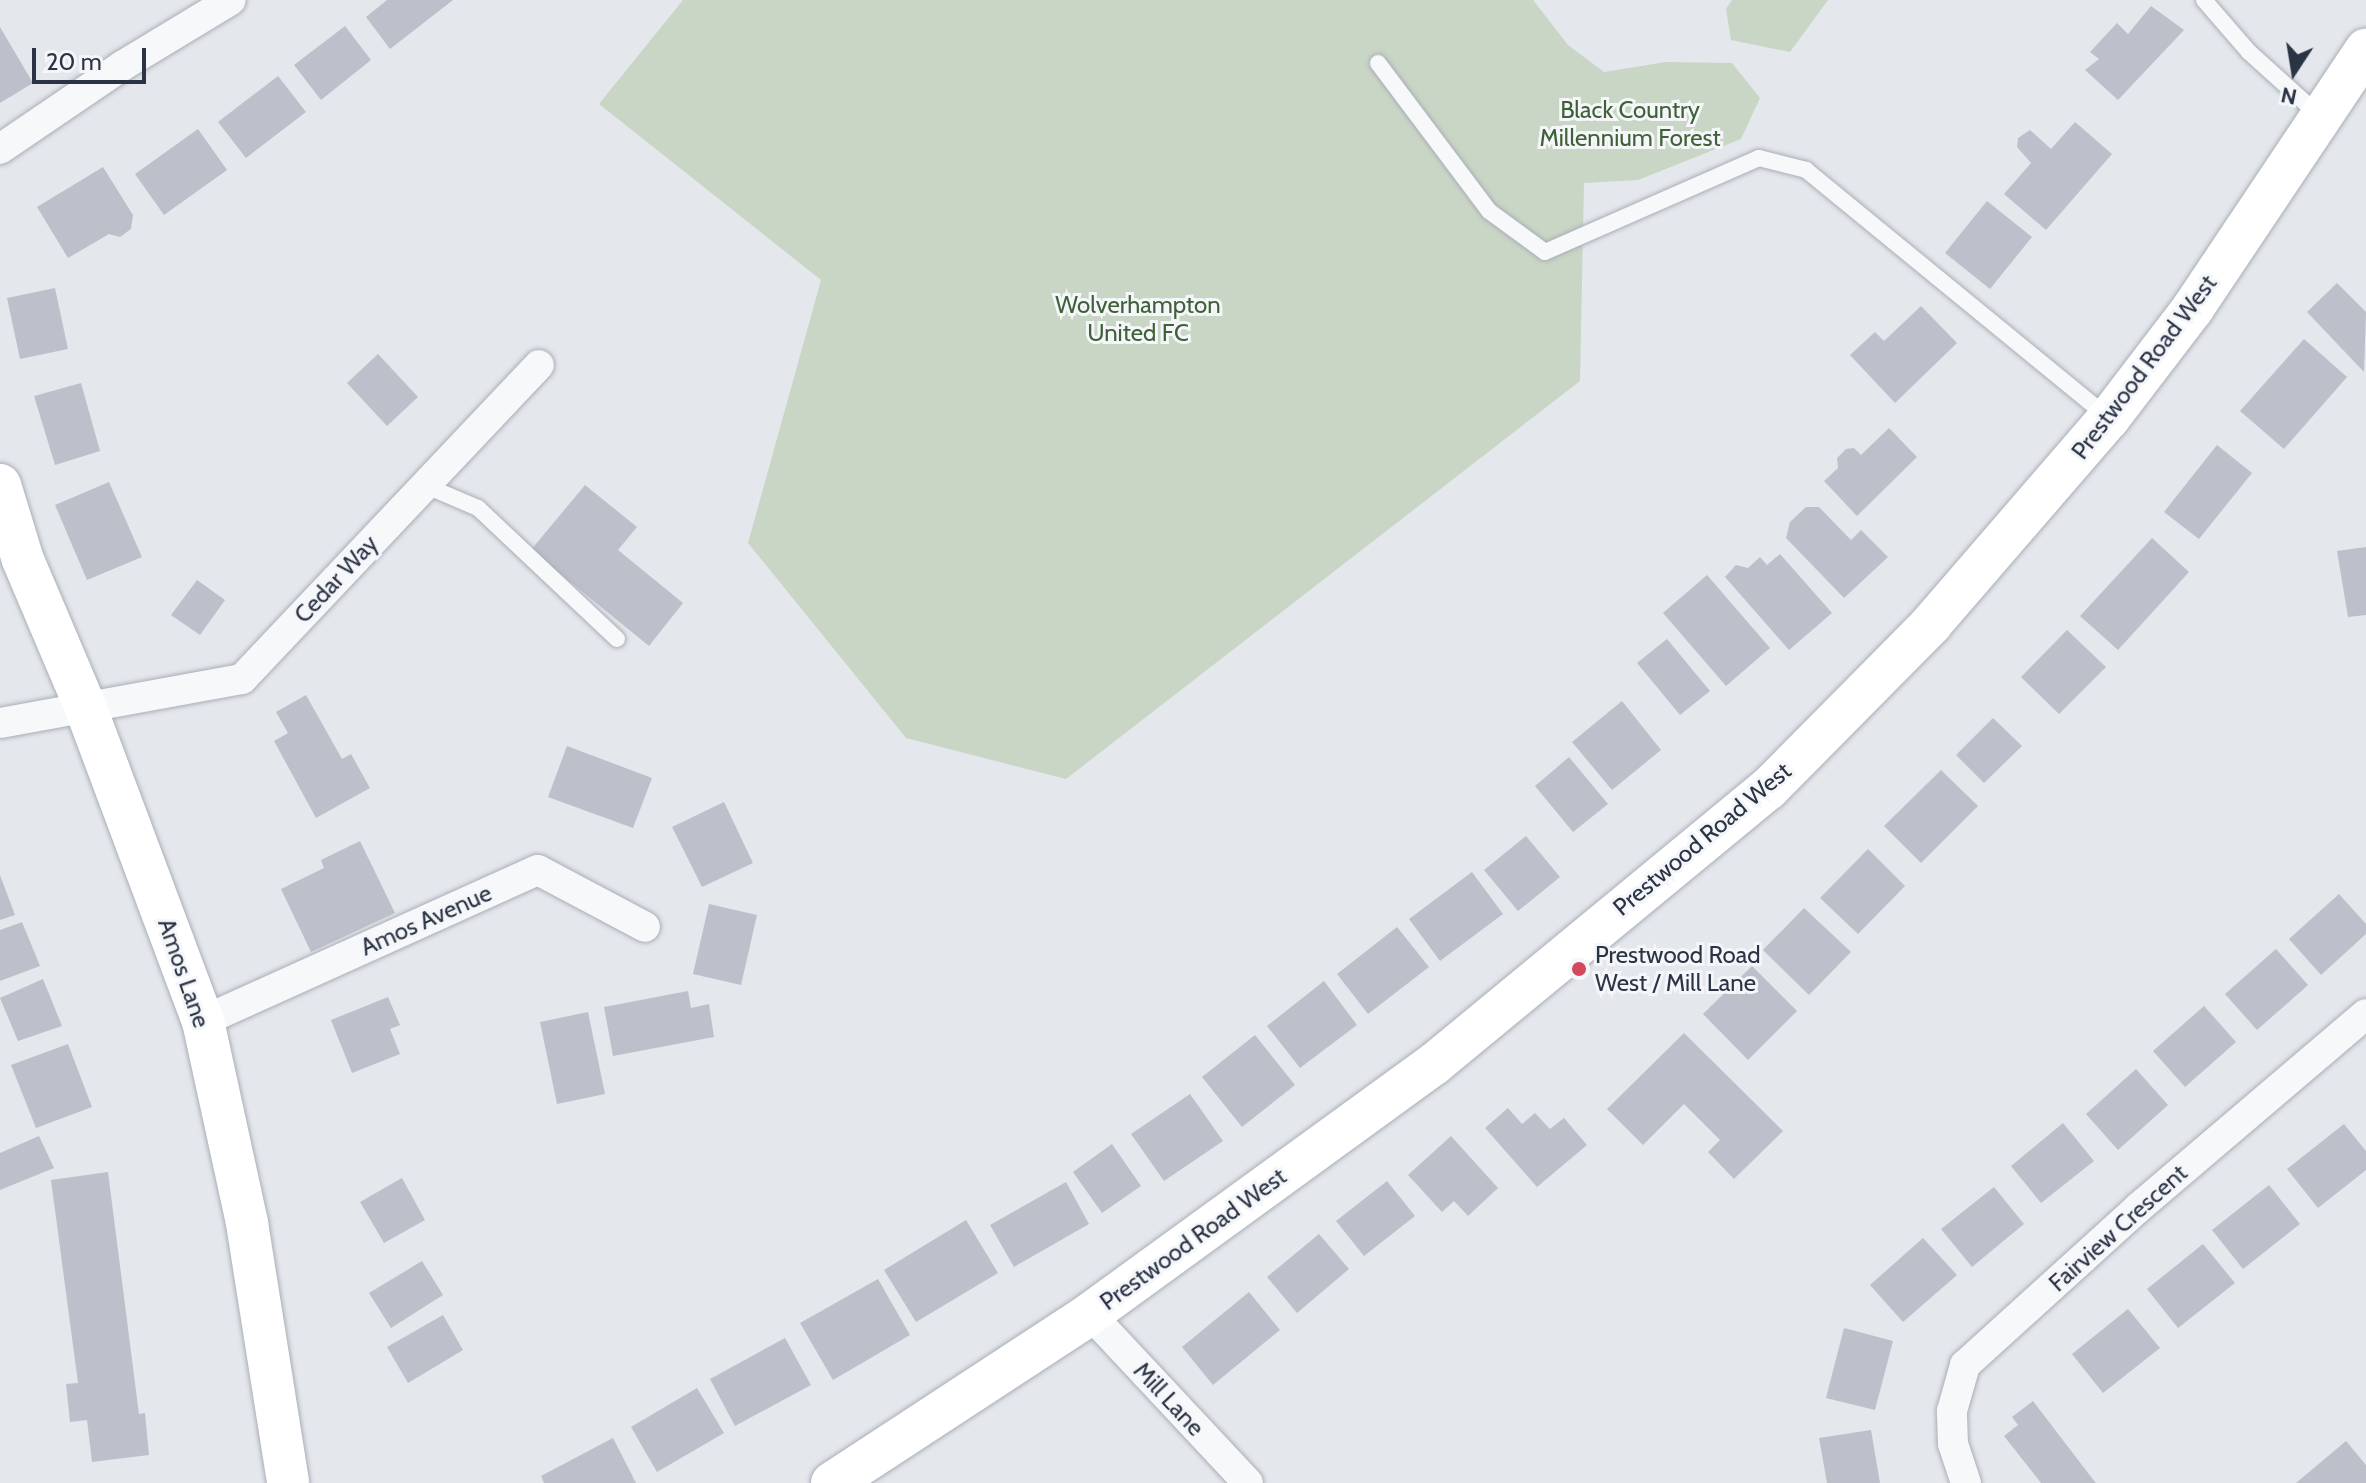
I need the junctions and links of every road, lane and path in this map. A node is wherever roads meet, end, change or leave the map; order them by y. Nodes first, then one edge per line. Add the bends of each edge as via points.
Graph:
1 (231, 0) edge
2 (2204, 0) edge
3 (2366, 50) edge
4 (1378, 63) dead end
5 (2322, 117) junction
6 (0, 149) edge
7 (539, 365) dead end
8 (2109, 418) junction
9 (0, 485) edge
10 (424, 485) junction
11 (617, 639) dead end
12 (85, 706) junction
13 (0, 723) edge
14 (645, 927) dead end
15 (2366, 1014) edge
16 (203, 1021) junction
17 (1090, 1314) junction
18 (288, 1483) edge
19 (832, 1483) edge
20 (1248, 1483) edge
21 (1966, 1483) edge

1 - 6 street
2 - 5 lane via 2249,52
3 - 5 street, Prestwood Road West
4 - 8 lane via 1489,211 1545,252 1759,158 1806,170
5 - 8 street, Prestwood Road West via 2193,308
7 - 10 street, Cedar Way
8 - 17 street, Prestwood Road West via 1931,624 1768,789 1434,1064
9 - 12 street, Amos Lane via 23,560
10 - 11 lane via 478,508
10 - 12 street, Cedar Way via 242,679
12 - 13 street, Cedar Way
12 - 16 street, Amos Lane
14 - 16 street, Amos Avenue via 538,870
15 - 21 street, Fairview Crescent via 2138,1208 1965,1365 1952,1411 1953,1444
16 - 18 street, Amos Lane via 247,1223
17 - 19 street, Prestwood Road West
17 - 20 street, Mill Lane

